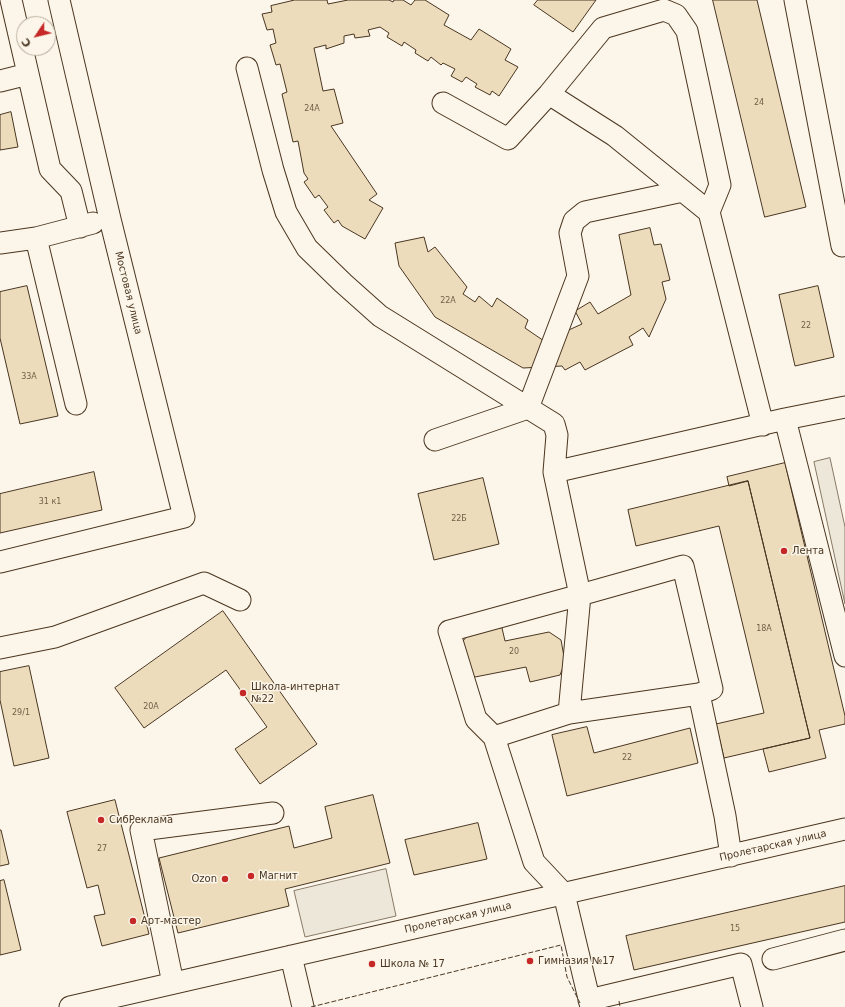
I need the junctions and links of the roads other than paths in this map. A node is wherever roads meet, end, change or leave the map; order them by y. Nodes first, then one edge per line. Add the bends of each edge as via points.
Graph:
1 (11, 0) edge
2 (59, 0) edge
3 (795, 0) edge
4 (247, 68) dead end
5 (28, 74) junction
6 (0, 81) edge
7 (548, 94) junction
8 (443, 103) dead end
9 (683, 191) junction
10 (709, 212) junction
11 (110, 219) junction
12 (80, 226) junction
13 (36, 238) junction
14 (0, 243) edge
15 (845, 245) edge
16 (76, 404) dead end
17 (845, 407) edge
18 (528, 408) junction
19 (785, 420) junction
20 (764, 425) junction
21 (435, 440) dead end
22 (554, 472) junction
23 (0, 562) edge
24 (580, 595) junction
25 (240, 600) dead end
26 (0, 648) edge
27 (845, 656) edge
28 (699, 694) junction
29 (569, 713) junction
30 (494, 737) junction
31 (273, 813) dead end
32 (845, 829) edge
33 (731, 856) junction
34 (564, 894) junction
35 (845, 940) edge
36 (291, 956) junction
37 (773, 959) dead end
38 (173, 983) junction
39 (590, 1004) edge
40 (70, 1007) edge
41 (303, 1007) edge
42 (752, 1007) edge

1 - 5 street
2 - 11 street, Мостовая улица
3 - 15 street via 842,246
4 - 18 street via 286,212 307,248 380,316
5 - 6 street
5 - 12 street via 50,169 72,191
7 - 8 street via 508,139
7 - 9 street via 615,136
7 - 10 street via 603,28 664,10 676,15 687,31 720,185
9 - 10 street
9 - 18 street via 585,212 574,222 570,232 578,276
10 - 20 street
11 - 12 street
11 - 23 street, Мостовая улица via 184,517
12 - 13 street
13 - 14 street
13 - 16 street
17 - 19 street
18 - 21 street
18 - 22 street via 554,424 557,435
19 - 20 street
19 - 27 street
20 - 22 street
22 - 24 street
24 - 28 street via 683,566 712,689
24 - 29 street
24 - 30 street via 449,631 476,719
25 - 26 street via 204,583 55,637
28 - 29 street
28 - 33 street
29 - 30 street
30 - 34 street via 534,862
31 - 38 street via 141,830
32 - 33 street, Пролетарская улица
33 - 34 street, Пролетарская улица
34 - 36 street, Пролетарская улица
34 - 39 street
35 - 37 street
36 - 38 street, Пролетарская улица
36 - 41 street
38 - 40 street, Пролетарская улица
39 - 42 street via 741,964

